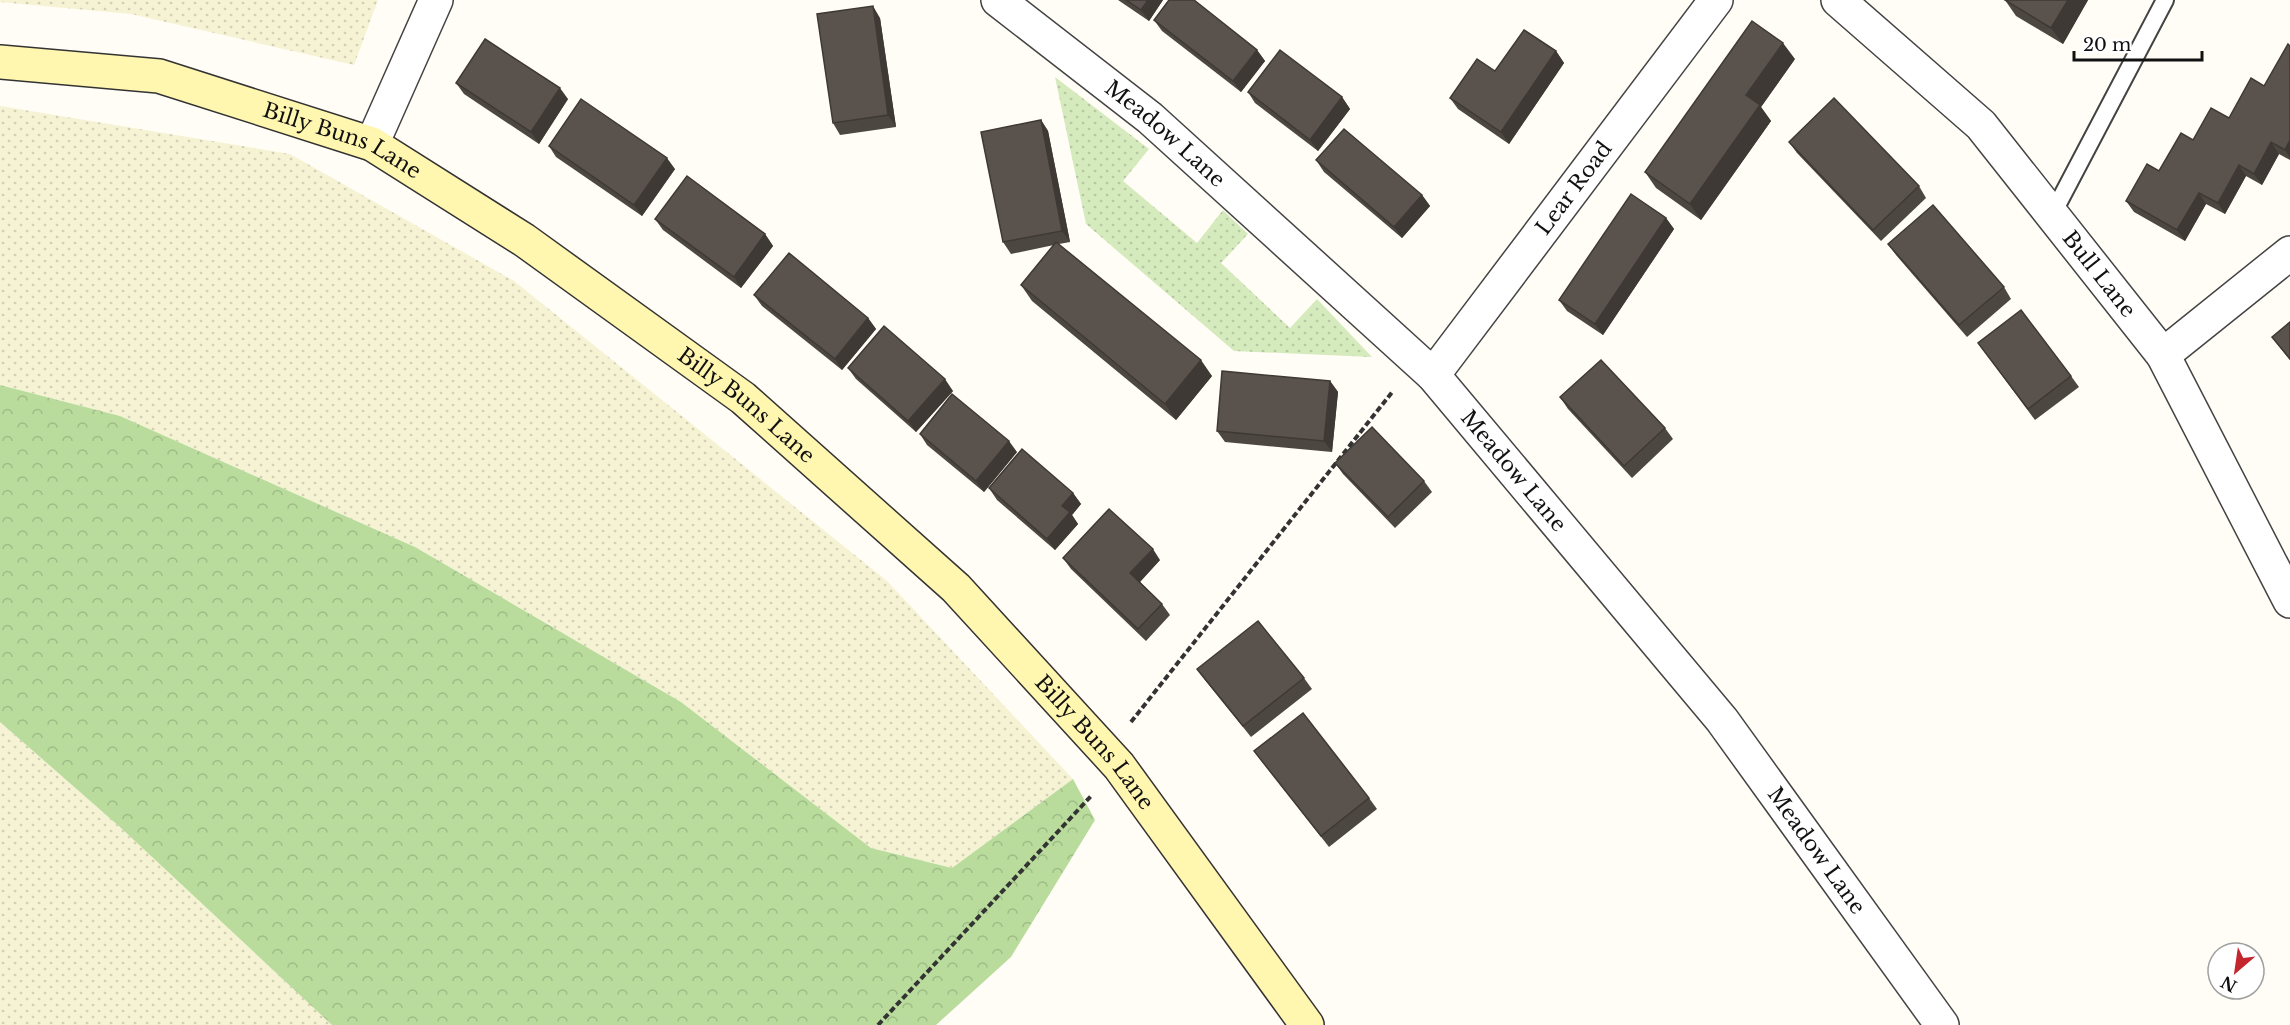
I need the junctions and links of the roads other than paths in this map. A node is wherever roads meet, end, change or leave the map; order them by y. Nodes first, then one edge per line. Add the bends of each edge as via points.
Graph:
1 (436, 0) edge
2 (998, 0) edge
3 (1716, 0) edge
4 (1838, 0) edge
5 (2165, 0) edge
6 (0, 62) edge
7 (372, 144) junction
8 (2052, 215) junction
9 (2290, 253) edge
10 (2163, 355) junction
11 (1425, 368) junction
12 (2290, 601) edge
13 (1307, 1025) edge
14 (1942, 1025) edge

1 - 7 street
2 - 11 street, Meadow Lane via 1150,118
3 - 11 street, Lear Road
4 - 8 street, Bull Lane via 1981,125
5 - 8 lane
6 - 7 street, Billy Buns Lane via 159,76
7 - 13 street, Billy Buns Lane via 524,240 743,398 956,588 1112,759
8 - 10 street, Bull Lane
9 - 10 street
10 - 12 street, Bull Lane
11 - 14 street, Meadow Lane via 1722,720

